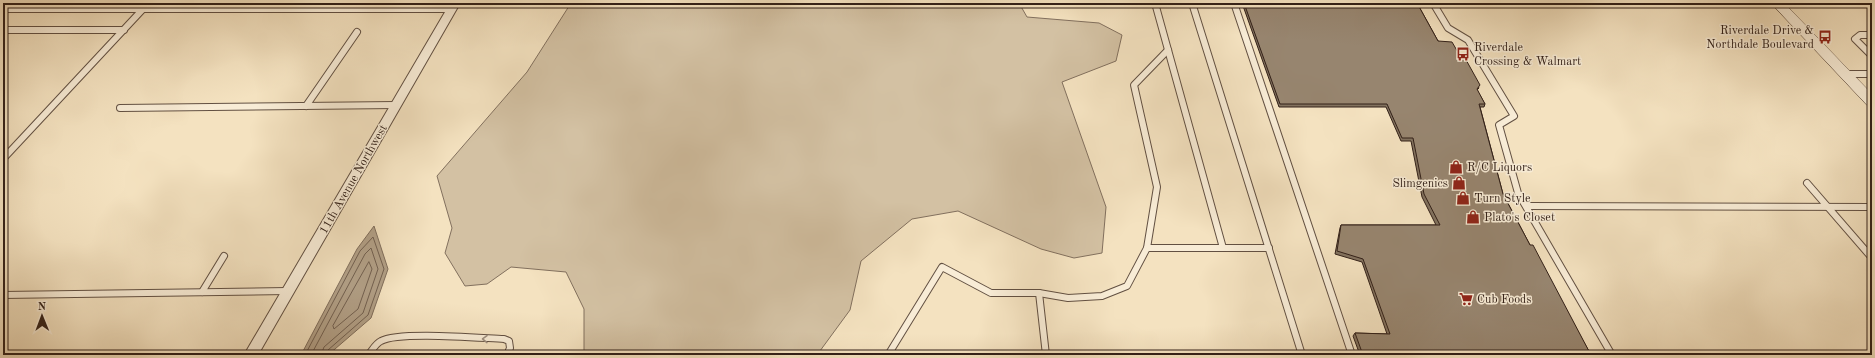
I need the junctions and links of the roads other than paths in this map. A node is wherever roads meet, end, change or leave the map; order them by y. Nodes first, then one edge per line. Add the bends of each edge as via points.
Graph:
1 (1155, 3) edge
2 (1192, 3) edge
3 (1234, 3) edge
4 (1433, 3) edge
5 (1777, 3) edge
6 (1862, 3) edge
7 (1872, 4) edge
8 (87, 6) edge
9 (453, 6) edge
10 (3, 9) edge
11 (143, 9) junction
12 (3, 30) edge
13 (124, 30) junction
14 (357, 32) dead end
15 (1872, 35) edge
16 (1168, 50) junction
17 (1872, 56) edge
18 (1844, 74) junction
19 (1872, 74) edge
20 (1872, 102) edge
21 (396, 105) junction
22 (306, 106) junction
23 (120, 108) dead end
24 (3, 158) edge
25 (1807, 183) dead end
26 (1527, 206) junction
27 (1827, 207) junction
28 (1872, 207) edge
29 (1146, 248) junction
30 (1223, 248) junction
31 (1269, 248) junction
32 (224, 256) dead end
33 (1872, 258) edge
34 (288, 291) junction
35 (202, 292) junction
36 (1039, 293) junction
37 (3, 295) edge
38 (251, 355) edge
39 (368, 355) edge
40 (507, 355) edge
41 (888, 355) edge
42 (1046, 355) edge
43 (1302, 355) edge
44 (1352, 355) edge
45 (1612, 355) edge

1 - 16 lane
2 - 31 lane
3 - 44 lane
4 - 26 lane via 1448,28 1468,40 1514,116 1499,125 1518,193
5 - 18 street
6 - 7 street
8 - 10 street
8 - 11 street
9 - 11 street
9 - 21 street, 11th Avenue Northwest
11 - 13 lane
12 - 13 lane
13 - 24 lane
14 - 22 lane
15 - 17 lane via 1860,35 1855,39
16 - 29 lane via 1134,85 1157,187
16 - 30 lane
18 - 19 lane
18 - 20 street
21 - 22 lane
21 - 34 street, 11th Avenue Northwest
22 - 23 lane
25 - 27 lane
26 - 27 lane
26 - 45 lane
27 - 28 lane
27 - 33 lane
29 - 30 lane
29 - 36 lane via 1127,286 1102,296 1068,298
30 - 31 lane
31 - 43 lane
32 - 35 lane
34 - 35 lane
34 - 38 street, 11th Avenue Northwest
35 - 37 lane
36 - 41 lane via 991,293 942,267
36 - 42 lane
40 -> 39 lane via 509,341 504,339 418,337 381,341

